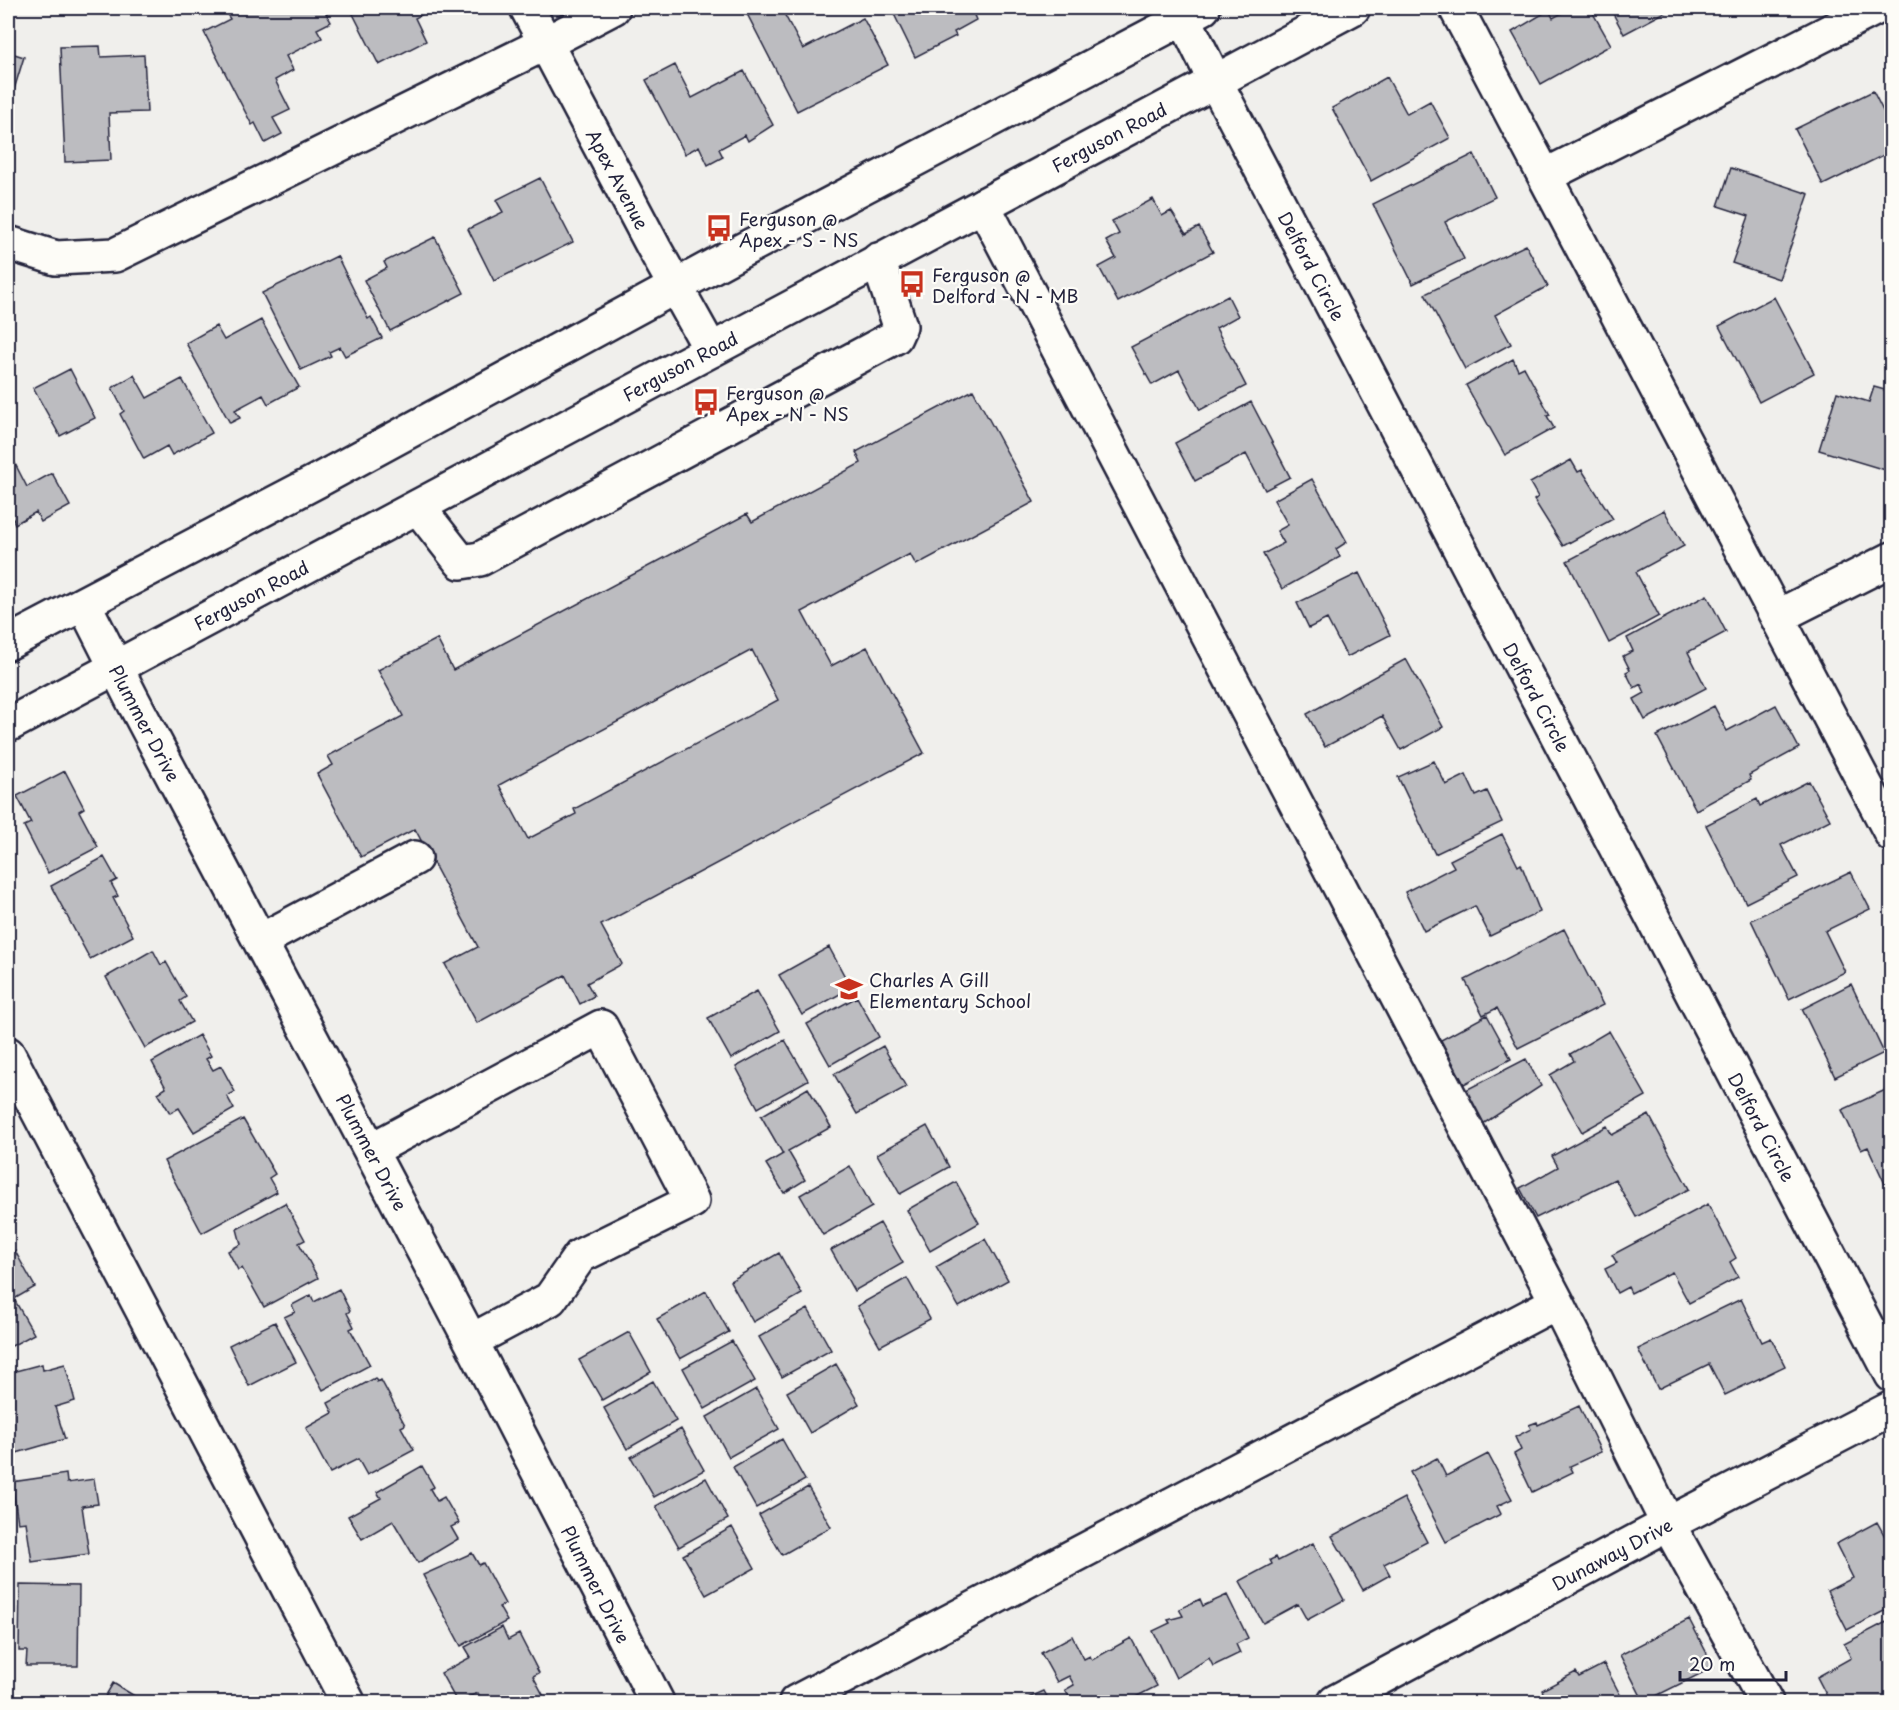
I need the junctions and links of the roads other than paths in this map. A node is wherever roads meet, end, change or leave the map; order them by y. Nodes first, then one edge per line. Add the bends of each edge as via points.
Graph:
1 (526, 8) edge
2 (613, 8) edge
3 (1353, 8) edge
4 (1456, 8) edge
5 (1876, 8) edge
6 (1194, 13) edge
7 (546, 44) junction
8 (1215, 81) junction
9 (1545, 176) junction
10 (982, 205) junction
11 (8, 243) edge
12 (878, 260) junction
13 (676, 288) junction
14 (711, 350) junction
15 (418, 507) junction
16 (1892, 559) edge
17 (84, 604) junction
18 (1777, 617) junction
19 (8, 643) edge
20 (115, 666) junction
21 (8, 724) edge
22 (1892, 835) edge
23 (414, 858) dead end
24 (260, 940) junction
25 (8, 1054) edge
26 (371, 1150) junction
27 (1557, 1302) junction
28 (471, 1341) junction
29 (1892, 1375) edge
30 (1892, 1408) edge
31 (1668, 1524) junction
32 (348, 1702) edge
33 (657, 1702) edge
34 (796, 1702) edge
35 (1335, 1702) edge
36 (1766, 1702) edge

1 - 7 street, Apex Avenue
2 - 7 street
3 - 8 street, Ferguson Road
4 - 9 street
5 - 9 street
6 - 8 street, Delford Circle
6 - 13 street
7 - 11 street via 115,255 56,258
7 - 13 street, Apex Avenue
8 - 10 street, Ferguson Road
8 - 29 street, Delford Circle
9 - 18 street
10 - 12 street, Ferguson Road
10 - 27 street
12 - 14 street, Ferguson Road
12 - 15 street via 900,326 895,337 480,559 461,562
13 - 14 street, Apex Avenue
13 - 17 street
14 - 15 street, Ferguson Road
15 - 20 street, Ferguson Road
16 - 18 street
17 - 19 street
17 - 20 street, Plummer Drive
18 - 22 street
20 - 21 street, Ferguson Road
20 - 24 street, Plummer Drive
23 - 24 street
24 - 26 street, Plummer Drive
25 - 32 street
26 - 28 street, Plummer Drive
26 - 28 street via 601,1027 692,1201 580,1256 550,1299
27 - 31 street
27 - 34 street
28 - 33 street, Plummer Drive
30 - 31 street, Dunaway Drive
31 - 35 street, Dunaway Drive
31 - 36 street

